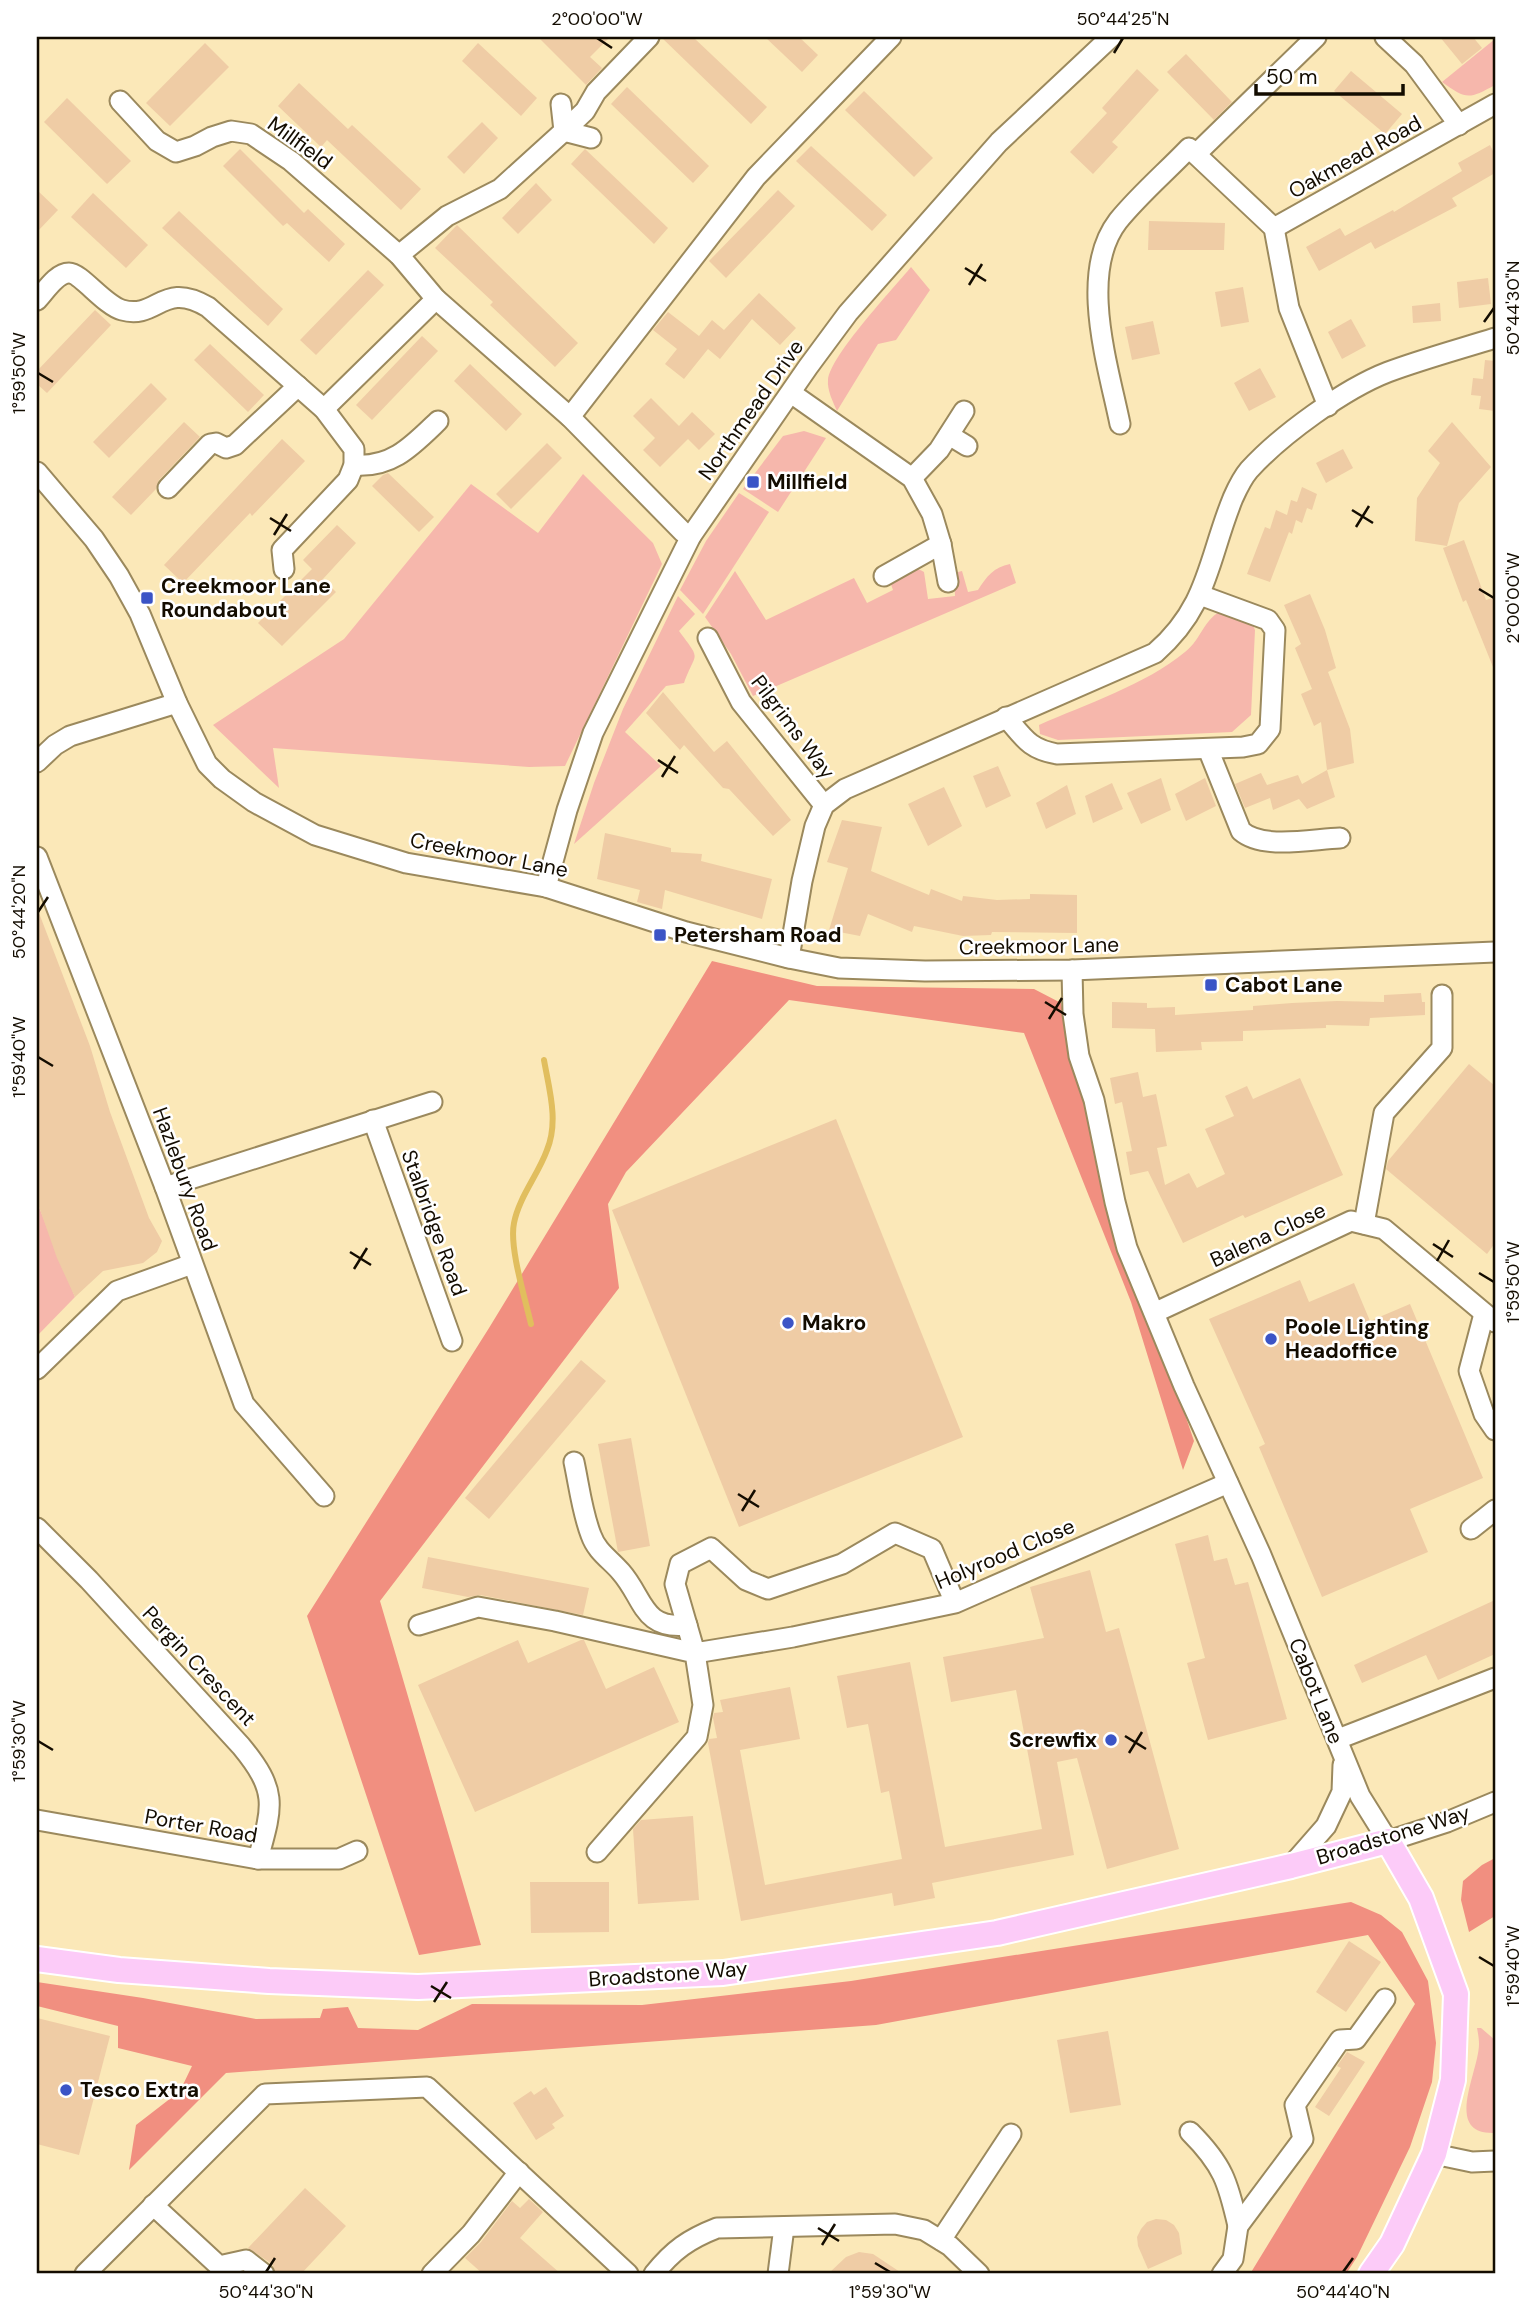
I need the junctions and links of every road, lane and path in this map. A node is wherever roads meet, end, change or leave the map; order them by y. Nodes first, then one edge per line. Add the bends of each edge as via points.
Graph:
1 (649, 37) edge
2 (891, 37) edge
3 (1111, 37) edge
4 (1316, 37) edge
5 (1385, 37) edge
6 (120, 101) dead end
7 (561, 104) dead end
8 (1495, 104) edge
9 (1459, 125) junction
10 (564, 131) junction
11 (591, 138) dead end
12 (1188, 146) junction
13 (1273, 228) junction
14 (399, 255) junction
15 (436, 299) junction
16 (37, 300) edge
17 (1495, 338) edge
18 (298, 386) junction
19 (791, 393) junction
20 (1328, 406) junction
21 (324, 409) junction
22 (964, 411) dead end
23 (570, 417) junction
24 (438, 421) dead end
25 (1121, 424) dead end
26 (949, 435) junction
27 (967, 446) dead end
28 (354, 465) junction
29 (37, 472) edge
30 (912, 478) junction
31 (168, 488) dead end
32 (691, 536) junction
33 (941, 544) junction
34 (277, 554) dead end
35 (884, 576) dead end
36 (948, 582) dead end
37 (1200, 595) junction
38 (708, 638) dead end
39 (177, 703) junction
40 (1006, 717) junction
41 (1208, 749) junction
42 (37, 762) edge
43 (824, 804) junction
44 (1340, 838) dead end
45 (37, 857) edge
46 (546, 887) junction
47 (1495, 952) edge
48 (789, 958) junction
49 (1072, 970) junction
50 (1442, 995) dead end
51 (432, 1102) dead end
52 (373, 1120) junction
53 (165, 1187) junction
54 (1364, 1224) junction
55 (192, 1264) junction
56 (1156, 1312) junction
57 (1490, 1318) edge
58 (452, 1341) dead end
59 (37, 1369) edge
60 (1495, 1430) edge
61 (573, 1462) dead end
62 (1228, 1483) junction
63 (324, 1496) dead end
64 (1495, 1510) edge
65 (37, 1528) edge
66 (1471, 1529) dead end
67 (955, 1603) junction
68 (419, 1625) dead end
69 (687, 1625) junction
70 (695, 1653) junction
71 (1495, 1678) edge
72 (1340, 1749) junction
73 (1495, 1802) edge
74 (37, 1820) edge
75 (1388, 1841) junction
76 (356, 1851) dead end
77 (597, 1852) dead end
78 (258, 1859) junction
79 (1291, 1866) junction
80 (37, 1959) edge
81 (1385, 1999) dead end
82 (1190, 2132) dead end
83 (1011, 2134) dead end
84 (1434, 2154) junction
85 (1495, 2161) edge
86 (519, 2172) junction
87 (153, 2205) junction
88 (1238, 2226) junction
89 (785, 2227) junction
90 (941, 2240) junction
91 (216, 2269) edge
92 (85, 2274) edge
93 (264, 2274) edge
94 (432, 2274) edge
95 (628, 2274) edge
96 (654, 2274) edge
97 (778, 2274) edge
98 (978, 2274) edge
99 (1222, 2274) edge
100 (1371, 2274) edge

1 - 10 street
2 - 23 street via 756,177
3 - 19 street, Northmead Drive via 1031,110 945,201 848,313
4 - 12 street
5 - 9 street, Oakmead Road via 1415,64
6 - 14 street, Millfield via 157,141 176,152 231,131 251,134 318,184
7 - 10 street
8 - 9 street, Oakmead Road
9 - 13 street, Oakmead Road
10 - 11 street
10 - 14 street via 500,189 447,216
12 - 13 street
12 - 25 street via 1118,222 1099,265 1104,346
13 - 20 street via 1289,308
14 - 15 street, Millfield
15 - 21 street
15 - 23 street, Millfield
16 - 18 street via 67,273 75,274 121,310 137,312 176,296 192,298
17 - 20 street via 1387,372
18 - 21 street
18 - 31 street via 236,445 210,444
19 - 30 street
19 - 32 street, Northmead Drive
20 - 37 street via 1248,472 1234,497
21 - 28 street via 354,449
22 - 26 street
23 - 32 street, Millfield
24 - 28 street via 394,457 372,466
26 - 27 street
26 - 30 street
28 - 34 street via 348,480
29 - 39 street, Creekmoor Lane via 119,576
30 - 33 street via 932,514
32 - 46 street, Northmead Drive via 593,733
33 - 35 street
33 - 36 street
37 - 40 street via 1174,636 1156,653
37 - 41 street via 1268,620 1275,630 1270,729 1258,744
38 - 43 street, Pilgrims Way via 741,702
39 - 42 street via 70,736
39 - 46 street, Creekmoor Lane via 208,764 222,779 315,835 406,863
40 - 41 street via 1039,751 1057,754
40 - 43 street via 845,789
41 - 44 street via 1241,831 1248,838 1264,842
43 - 48 street via 802,881
45 - 53 street, Hazlebury Road
46 - 48 street, Creekmoor Lane via 686,932
47 - 49 street, Creekmoor Lane
48 - 49 street, Creekmoor Lane via 839,968
49 - 56 street, Cabot Lane via 1079,1056 1094,1100 1127,1248
50 - 54 street via 1442,1048 1384,1113
51 - 52 street
52 - 53 street
52 - 58 street, Stalbridge Road
53 - 55 street, Hazlebury Road
54 - 56 street, Balena Close via 1351,1221
54 - 57 street via 1384,1229
55 - 59 street via 117,1291
55 - 63 street, Hazlebury Road via 244,1404
56 - 62 street, Cabot Lane
57 - 60 street via 1469,1371 1484,1414
61 - 69 street via 598,1550 621,1572 651,1617
62 - 67 street, Holyrood Close
62 - 72 street, Cabot Lane
64 - 66 street
65 - 78 street, Pergin Crescent via 261,1770 270,1795
67 - 69 street via 932,1549 895,1533 842,1564 768,1589 746,1580 711,1548 680,1564 675,1584
67 - 70 street, Holyrood Close
68 - 70 street via 478,1608
69 - 70 street
70 - 77 street via 703,1705 697,1737
71 - 72 street
72 - 75 street, Cabot Lane via 1360,1796
72 - 79 street, Broadstone Way via 1342,1792 1326,1826
73 - 75 street, Broadstone Way
74 - 78 street, Porter Road
75 - 79 main road, Broadstone Way
75 - 84 main road, Cabot Lane via 1420,1898 1456,1994 1453,2080
76 - 78 street, Porter Road via 340,1858
79 - 80 main road, Broadstone Way via 996,1933 723,1973 418,1987 119,1970
81 - 88 street via 1356,2039 1340,2040 1295,2105 1303,2138
82 - 88 street via 1225,2177
83 - 90 street
84 - 85 street via 1472,2162
84 - 100 main road, Cabot Lane via 1392,2244
86 - 87 street via 427,2087 265,2094
86 - 94 street via 471,2234
86 - 95 street
87 - 91 street
87 - 92 street
88 - 99 street via 1233,2259
89 - 90 street via 895,2224 924,2230
89 - 96 street via 717,2228 690,2239
89 - 97 street
90 - 98 street
91 - 93 street via 246,2260

